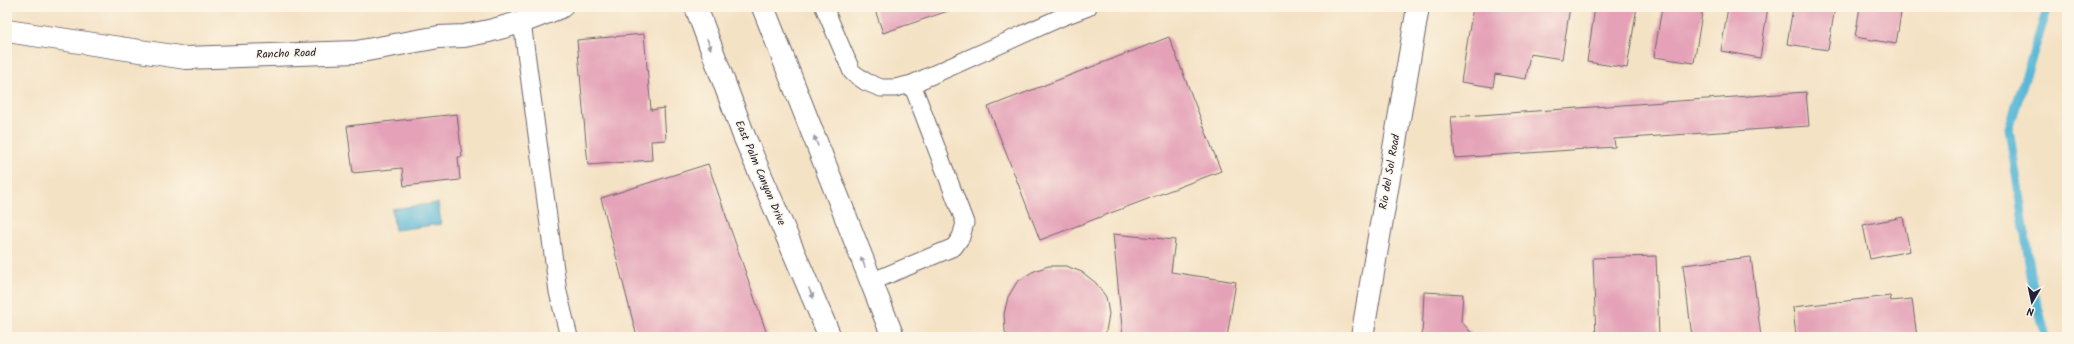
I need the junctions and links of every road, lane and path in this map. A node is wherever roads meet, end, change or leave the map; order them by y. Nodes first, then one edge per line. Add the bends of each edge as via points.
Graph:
1 (561, 7) edge
2 (696, 7) edge
3 (763, 7) edge
4 (824, 7) edge
5 (1088, 7) edge
6 (1418, 7) edge
7 (522, 22) junction
8 (7, 31) edge
9 (912, 84) junction
10 (871, 282) junction
11 (569, 337) edge
12 (830, 337) edge
13 (893, 337) edge
14 (1362, 337) edge

1 - 7 street, Rancho Road
2 -> 12 street, East Palm Canyon Drive via 744,136
10 -> 3 street
4 - 9 lane via 852,72 881,88
5 - 9 lane
6 - 14 street, Rio del Sol Road
7 - 8 street, Rancho Road via 464,36 439,37 356,52 186,58
7 - 11 lane via 558,292
9 - 10 lane via 965,222 961,237 954,247
10 - 13 street

